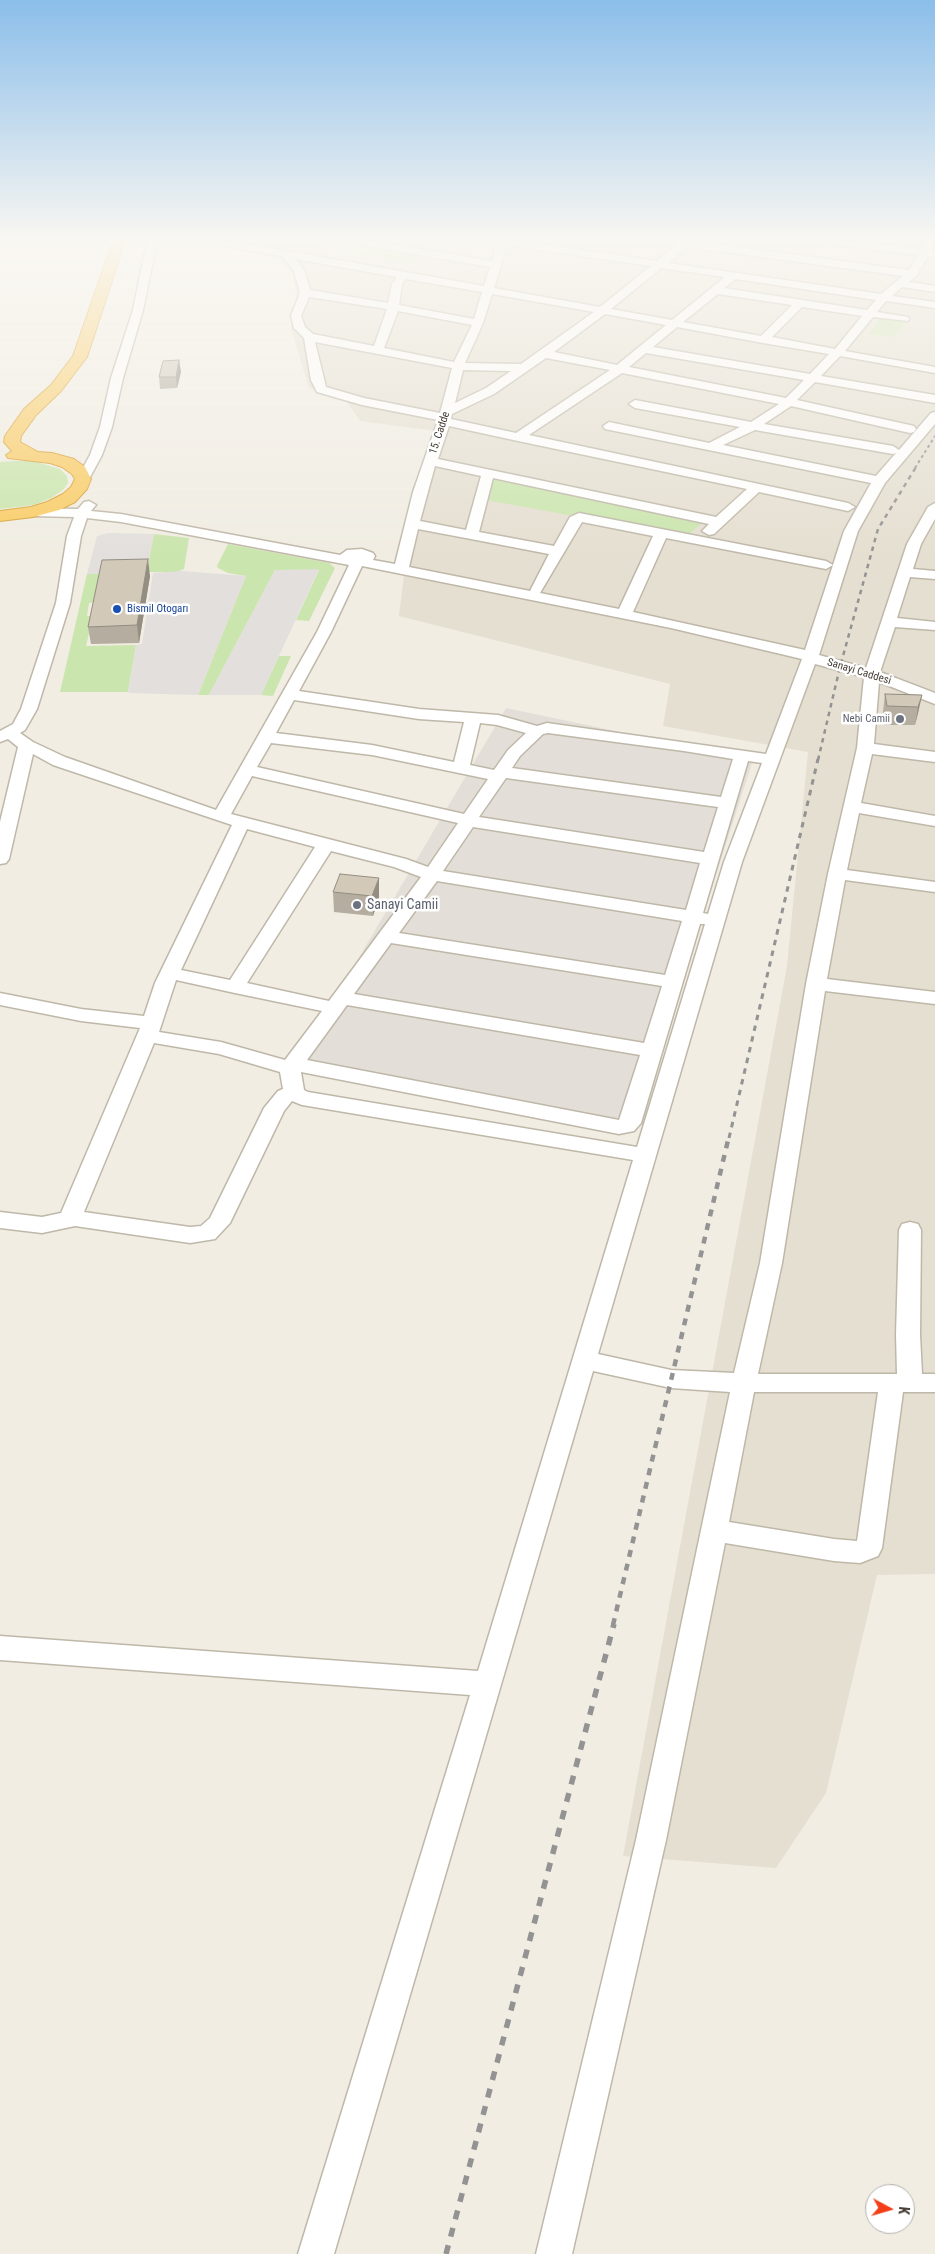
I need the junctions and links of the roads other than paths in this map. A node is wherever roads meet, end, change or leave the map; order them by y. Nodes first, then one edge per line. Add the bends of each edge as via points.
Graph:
1 (68, 346) edge
2 (84, 346) edge
3 (126, 346) edge
4 (311, 346) edge
5 (358, 346) edge
6 (379, 346) edge
7 (467, 346) edge
8 (555, 346) edge
9 (648, 346) edge
10 (796, 346) edge
11 (843, 346) edge
12 (644, 349) junction
13 (378, 350) junction
14 (545, 354) junction
15 (837, 354) junction
16 (458, 366) junction
17 (525, 368) junction
18 (620, 369) junction
19 (935, 370) edge
20 (106, 373) dead end
21 (667, 378) junction
22 (813, 379) junction
23 (935, 400) edge
24 (789, 402) junction
25 (628, 409) junction
26 (935, 416) edge
27 (446, 417) junction
28 (753, 426) junction
29 (910, 430) junction
30 (601, 431) junction
31 (0, 432) edge
32 (518, 437) junction
33 (710, 446) junction
34 (578, 448) junction
35 (893, 450) junction
36 (32, 455) junction
37 (0, 456) edge
38 (431, 462) junction
39 (68, 463) junction
40 (488, 474) junction
41 (874, 480) junction
42 (81, 484) junction
43 (757, 487) junction
44 (935, 507) edge
45 (848, 508) junction
46 (85, 509) junction
47 (32, 512) junction
48 (3, 516) edge
49 (718, 522) junction
50 (412, 524) junction
51 (928, 533) edge
52 (661, 534) junction
53 (471, 535) junction
54 (698, 541) junction
55 (558, 551) junction
56 (358, 558) junction
57 (826, 565) junction
58 (402, 566) junction
59 (904, 572) junction
60 (935, 575) edge
61 (820, 582) dead end
62 (536, 590) junction
63 (812, 607) dead end
64 (626, 612) junction
65 (888, 622) junction
66 (935, 626) edge
67 (806, 649) junction
68 (872, 674) junction
69 (918, 692) junction
70 (935, 693) edge
71 (289, 694) junction
72 (935, 698) edge
73 (473, 718) junction
74 (538, 731) junction
75 (5, 735) edge
76 (265, 737) junction
77 (27, 745) junction
78 (865, 748) junction
79 (742, 755) junction
80 (935, 757) edge
81 (773, 760) junction
82 (460, 768) junction
83 (247, 770) junction
84 (500, 774) junction
85 (728, 803) junction
86 (852, 807) junction
87 (221, 817) junction
88 (470, 821) junction
89 (935, 821) edge
90 (242, 822) junction
91 (326, 844) junction
92 (0, 859) edge
93 (712, 859) junction
94 (837, 874) junction
95 (432, 875) junction
96 (935, 886) edge
97 (705, 919) junction
98 (387, 937) junction
99 (170, 973) junction
100 (673, 982) junction
101 (816, 984) junction
102 (235, 987) junction
103 (935, 998) edge
104 (0, 999) edge
105 (339, 1003) junction
106 (149, 1029) junction
107 (652, 1050) junction
108 (292, 1066) junction
109 (294, 1093) junction
110 (646, 1155) junction
111 (70, 1219) junction
112 (0, 1220) edge
113 (910, 1230) dead end
114 (585, 1360) junction
115 (901, 1382) junction
116 (744, 1383) junction
117 (935, 1383) edge
118 (714, 1530) junction
119 (0, 1648) edge
120 (488, 1684) junction
121 (316, 2254) edge
122 (554, 2254) edge

1 - 31 highway via 50,377 11,416
2 - 36 highway via 80,357 56,388 30,412 13,436 14,446
3 - 42 street via 106,427
4 - 27 street via 321,389 362,401
5 - 13 street
6 - 13 street
7 - 16 street, 15. Cadde
8 - 14 street
9 - 12 street
10 - 15 street
11 - 15 street
12 - 18 street
12 - 22 street
13 - 16 street
14 - 17 street
14 - 18 street
15 - 19 street
15 - 22 street
16 - 17 street
16 - 27 street, 15. Cadde
17 - 27 street
18 - 21 street
18 - 32 street
20 - 39 street via 95,422 83,455 80,460
21 - 24 street
21 - 25 street
22 - 23 street
22 - 24 street
23 - 29 street
24 - 28 street
24 - 29 street
25 - 28 street
25 - 30 street
26 - 41 street
27 - 32 street
27 - 38 street, 15. Cadde
28 - 33 street
28 - 35 street
29 - 35 street
30 - 33 street
30 - 34 street
32 - 34 street
33 - 41 street
34 - 43 street
35 - 41 street
36 - 37 highway
36 - 39 highway
38 - 40 street
38 - 50 street, 15. Cadde
39 - 42 highway via 79,471
40 - 49 street
40 - 53 street
41 - 45 street
41 - 67 street
42 - 46 street
42 - 47 highway via 69,498
43 - 45 street
43 - 49 street
44 - 51 street
45 - 57 street
46 - 47 street
46 - 56 street
46 - 75 street via 74,536 63,603 29,709 19,727
47 - 48 highway
49 - 54 street
50 - 53 street
50 - 58 street, 15. Cadde
51 - 59 street
52 - 54 street
52 - 55 street via 579,518
52 - 64 street
53 - 55 street
54 - 57 street
55 - 62 street
56 - 58 street
56 - 71 street via 324,632
57 - 61 street
58 - 62 street
58 - 64 street
59 - 60 street
59 - 65 street
62 - 64 street
63 - 67 street
64 - 67 street, Sanayi Caddesi
65 - 66 street
65 - 68 street
67 - 68 street, Sanayi Caddesi
67 - 81 street
68 - 69 street, Sanayi Caddesi
68 - 78 street
69 - 70 street
69 - 72 street, Sanayi Caddesi
71 - 73 street
71 - 76 street
73 - 74 street via 507,721
73 - 82 street
74 - 79 street via 546,728
74 - 84 street via 514,753
75 - 77 street
76 - 82 street via 372,750
76 - 83 street
77 - 87 street via 59,761
77 - 92 street
78 - 80 street
78 - 86 street
79 - 81 street
79 - 85 street
81 - 97 street via 733,862
82 - 84 street
83 - 87 street
83 - 88 street
84 - 85 street
84 - 88 street
85 - 93 street
86 - 89 street
86 - 94 street
87 - 90 street
88 - 93 street
88 - 95 street
90 - 91 street
90 - 99 street
91 - 95 street via 400,863
91 - 102 street
93 - 97 street
94 - 96 street
94 - 101 street
95 - 97 street
95 - 98 street
97 - 100 street
97 - 110 street
98 - 100 street
98 - 105 street
99 - 102 street
99 - 106 street
100 - 107 street
101 - 103 street
101 - 116 street via 771,1264
102 - 105 street
104 - 106 street
105 - 107 street
105 - 108 street
106 - 108 street
106 - 111 street
107 - 108 street via 630,1122 619,1127
108 - 109 street
109 - 110 street via 302,1098
109 - 111 street via 286,1096 275,1108 219,1223 212,1230 202,1235 190,1235
110 - 114 street
111 - 112 street via 42,1225
113 - 115 street via 908,1335
114 - 116 street via 671,1379
114 - 120 street
115 - 116 street
115 - 117 street
115 - 118 street via 869,1548 860,1552 834,1550
116 - 118 street
118 - 122 street via 651,1840
119 - 120 street
120 - 121 street

